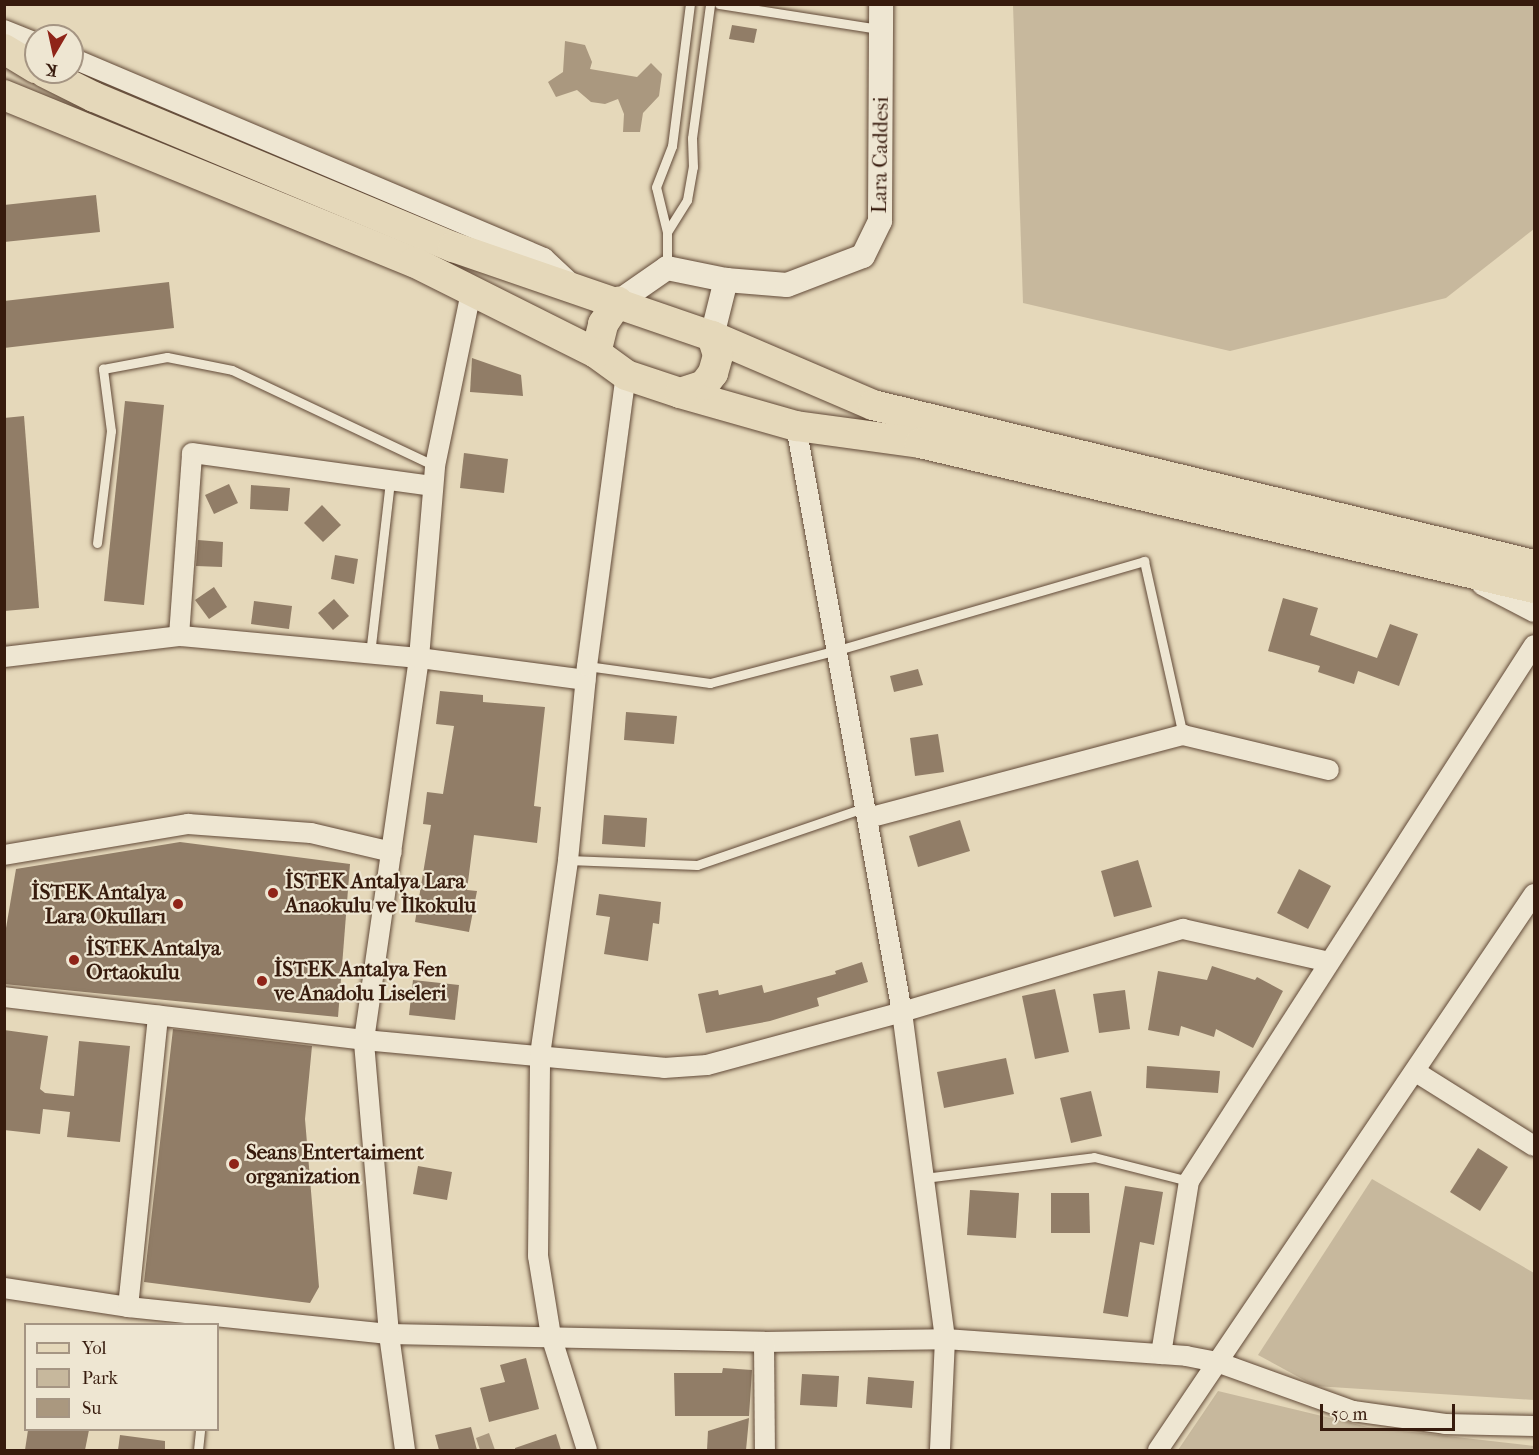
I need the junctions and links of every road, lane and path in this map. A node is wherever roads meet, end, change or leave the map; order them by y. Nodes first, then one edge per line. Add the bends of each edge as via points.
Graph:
1 (690, 4) edge
2 (710, 4) edge
3 (719, 4) edge
4 (881, 4) edge
5 (881, 29) junction
6 (4, 30) edge
7 (24, 38) edge
8 (4, 49) edge
9 (24, 61) edge
10 (84, 63) edge
11 (68, 84) edge
12 (4, 95) edge
13 (667, 232) junction
14 (667, 268) junction
15 (726, 280) junction
16 (471, 288) junction
17 (578, 289) junction
18 (618, 302) junction
19 (712, 336) junction
20 (596, 353) junction
21 (626, 375) junction
22 (680, 393) junction
23 (796, 426) junction
24 (435, 466) junction
25 (390, 480) junction
26 (433, 486) junction
27 (98, 543) dead end
28 (1534, 565) edge
29 (1444, 566) junction
30 (1534, 588) edge
31 (1534, 612) edge
32 (178, 636) junction
33 (1534, 645) edge
34 (838, 650) junction
35 (369, 654) junction
36 (4, 657) edge
37 (419, 658) junction
38 (586, 673) junction
39 (1183, 735) junction
40 (1329, 770) dead end
41 (867, 812) junction
42 (392, 852) junction
43 (4, 855) edge
44 (568, 860) junction
45 (1531, 906) edge
46 (1329, 962) junction
47 (4, 997) edge
48 (902, 1012) junction
49 (158, 1016) junction
50 (364, 1040) junction
51 (540, 1055) junction
52 (1416, 1072) junction
53 (1534, 1146) edge
54 (924, 1178) junction
55 (1189, 1181) junction
56 (4, 1287) edge
57 (128, 1306) junction
58 (212, 1320) edge
59 (389, 1334) junction
60 (551, 1335) junction
61 (945, 1339) junction
62 (764, 1342) junction
63 (1161, 1354) junction
64 (1217, 1362) junction
65 (1534, 1426) edge
66 (200, 1431) edge
67 (198, 1450) edge
68 (405, 1450) edge
69 (587, 1450) edge
70 (765, 1450) edge
71 (940, 1450) edge
72 (1158, 1450) edge

1 - 13 lane via 672,146 656,187
2 - 13 lane via 687,200
3 - 5 lane
4 - 5 street, Lara Caddesi
5 - 15 street, Lara Caddesi via 880,221 863,256 787,285
6 - 7 street
8 - 9 main road
10 - 17 street via 544,258
11 - 17 main road via 453,247
12 - 16 main road via 67,117
13 - 14 lane
14 - 15 street, Lara Caddesi
14 - 18 street
15 - 19 street
16 - 20 main road
16 - 24 street
17 - 18 main road
18 - 19 main road
18 - 20 main road via 603,324
19 - 22 main road via 718,355 713,373 704,385
19 - 28 main road via 873,405
20 - 21 main road
21 - 22 main road
21 - 38 street
22 - 23 main road
23 - 29 main road via 920,443
23 - 34 street
24 - 26 street
24 - 27 lane via 232,370 167,357 103,369 111,431
25 - 26 street
25 - 32 street via 192,453
25 - 35 lane
26 - 37 street
29 - 30 main road
29 - 31 street
32 - 35 street
32 - 36 street
33 - 46 street
34 - 38 lane via 710,683
34 - 39 lane via 1144,561
34 - 41 street
35 - 37 street
37 - 38 street
37 - 42 street
38 - 44 street
39 - 40 street
39 - 41 street
41 - 44 lane via 697,864
41 - 48 street
42 - 43 street via 310,833 188,824
42 - 50 street
44 - 51 street
45 - 52 street
46 - 48 street via 1183,929
46 - 55 street
47 - 49 street
48 - 51 street via 707,1065 664,1068
48 - 54 street
49 - 50 street
49 - 57 street
50 - 51 street
50 - 59 street
51 - 60 street via 538,1256
52 - 53 street
52 - 64 street
54 - 55 lane via 1094,1157
54 - 61 street
55 - 63 street
56 - 57 street
57 - 58 street
58 - 59 street
59 - 60 street
59 - 68 street
60 - 62 street
60 - 69 street
61 - 62 street
61 - 63 street
61 - 71 street
62 - 70 street
63 - 64 street
64 - 65 street via 1353,1411 1444,1424
64 - 72 street
66 - 67 lane

